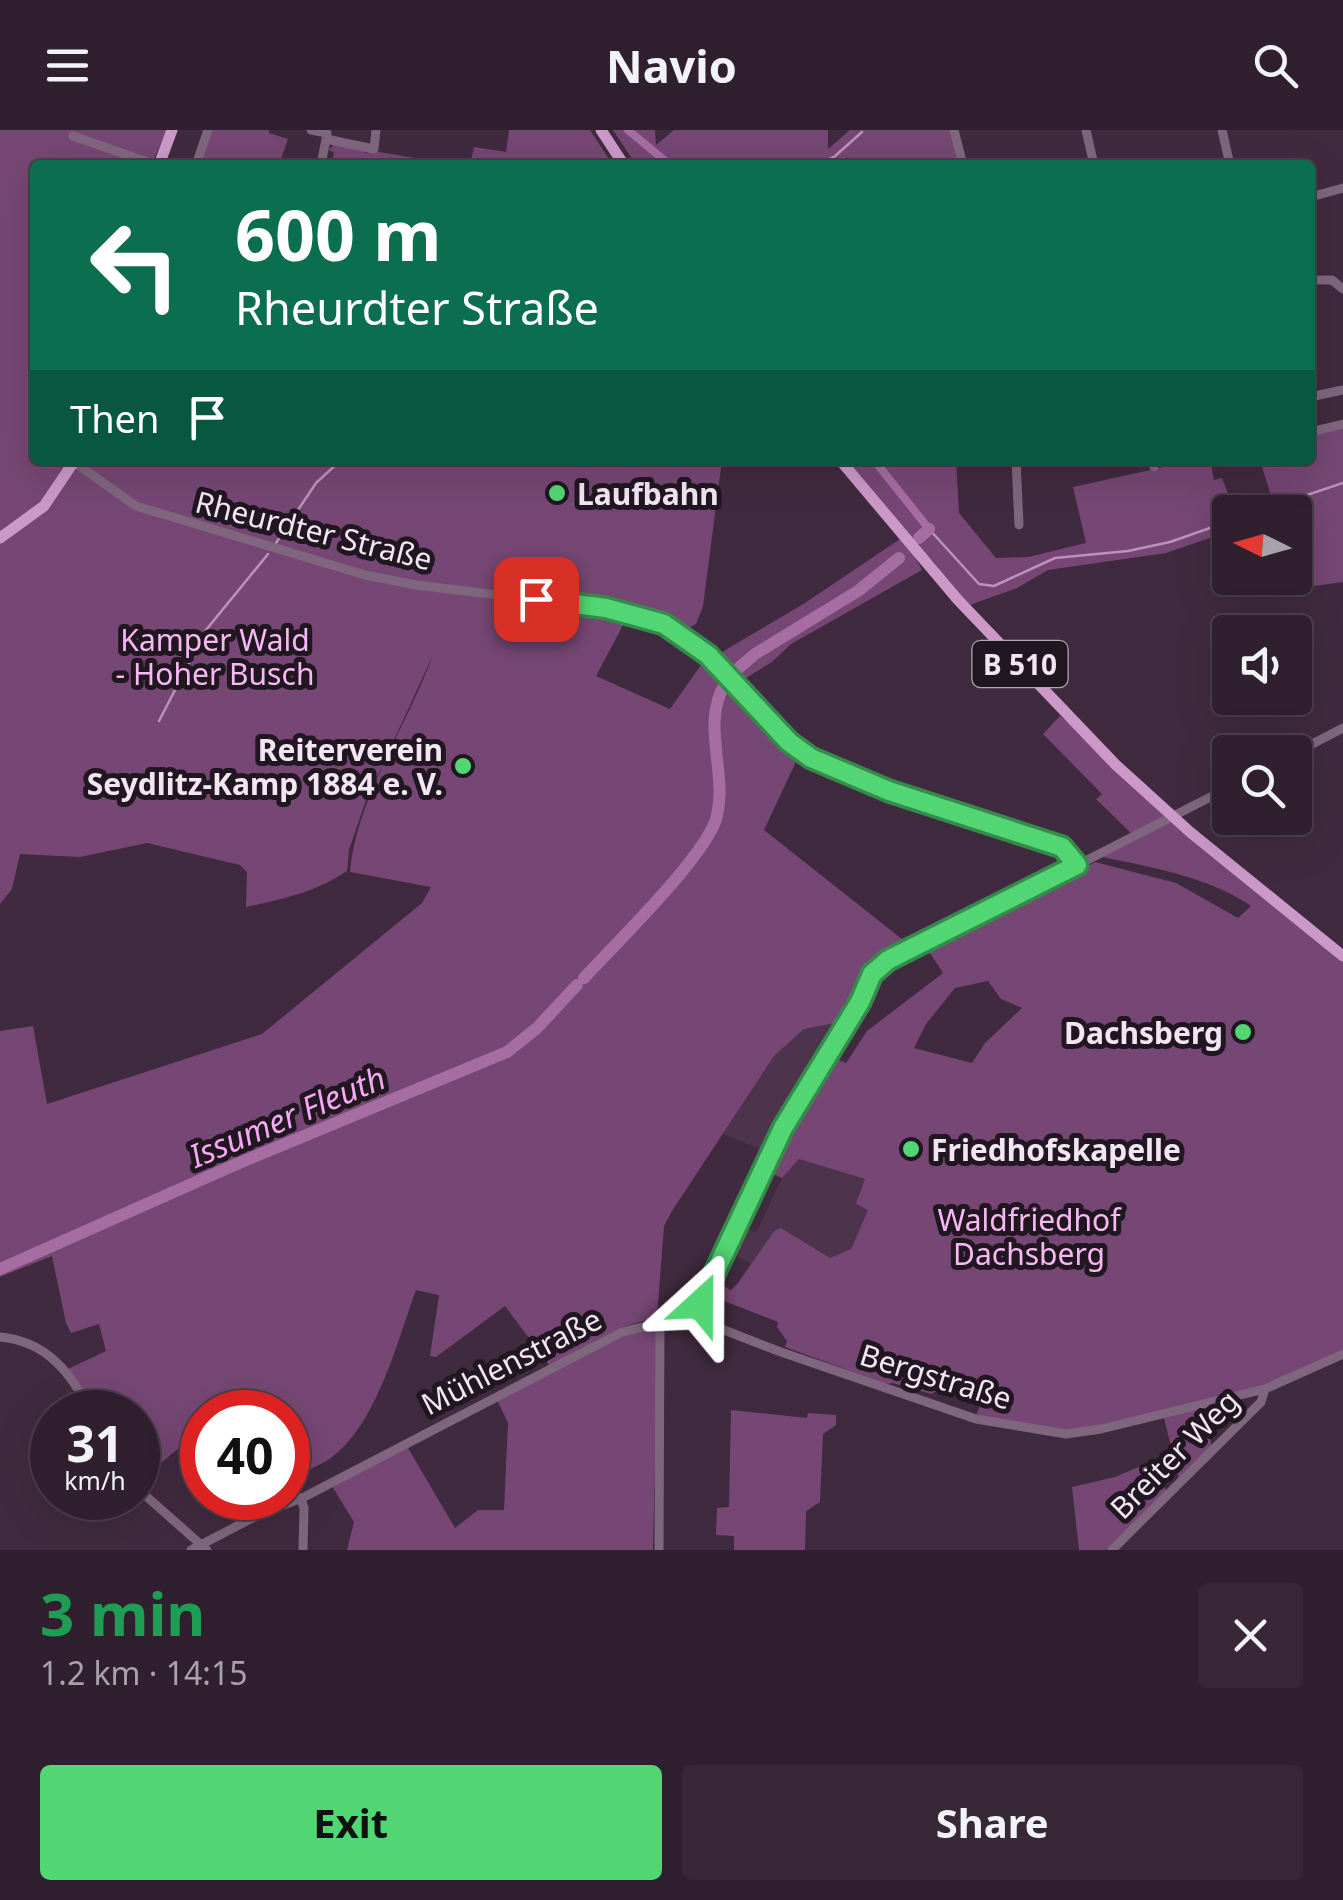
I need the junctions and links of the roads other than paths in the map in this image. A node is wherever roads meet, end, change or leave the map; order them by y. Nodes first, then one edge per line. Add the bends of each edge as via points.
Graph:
1 (172, 130) edge
2 (208, 130) edge
3 (311, 130) edge
4 (376, 130) edge
5 (601, 130) edge
6 (954, 130) edge
7 (1086, 130) edge
8 (1222, 130) edge
9 (73, 136) dead end
10 (326, 140) junction
11 (143, 160) edge
12 (160, 160) edge
13 (198, 160) edge
14 (322, 160) edge
15 (621, 160) edge
16 (962, 160) edge
17 (1093, 160) edge
18 (1229, 160) edge
19 (1343, 188) edge
20 (1315, 195) edge
21 (1315, 280) edge
22 (1343, 289) edge
23 (1343, 390) edge
24 (1315, 395) edge
25 (1343, 424) edge
26 (1315, 431) edge
27 (72, 465) edge
28 (80, 465) edge
29 (844, 465) edge
30 (1016, 465) edge
31 (1019, 525) dead end
32 (0, 538) edge
33 (1343, 728) edge
34 (1312, 744) edge
35 (1212, 796) edge
36 (1172, 816) junction
37 (1077, 865) junction
38 (1343, 956) edge
39 (695, 1311) junction
40 (660, 1322) junction
41 (0, 1337) edge
42 (1343, 1354) edge
43 (1264, 1389) junction
44 (78, 1390) edge
45 (310, 1493) edge
46 (160, 1510) edge
47 (249, 1520) edge
48 (304, 1520) edge
49 (200, 1548) edge
50 (303, 1550) edge
51 (658, 1550) edge
52 (1112, 1550) edge

1 - 12 main road
2 - 13 street
3 - 10 street via 327,133
4 - 10 street via 374,149
5 - 15 main road
6 - 16 street
7 - 17 street
8 - 18 street
9 - 11 street
10 - 14 street
19 - 20 street
21 - 22 street via 1332,280
23 - 24 street
25 - 26 street
27 - 32 main road via 44,506
28 - 37 street, Rheurdter Straße via 136,506 348,570 606,608 664,624 708,655 811,758 889,791 1062,847
29 - 36 main road, B 510 via 958,600
30 - 31 street
33 - 34 street
35 - 36 street
36 - 37 street
36 - 38 main road, B 510
37 - 39 street via 872,974 783,1128
39 - 40 street, Mühlenstraße
39 - 43 street, Bergstraße via 791,1356 982,1420 1066,1434
40 - 45 street, Mühlenstraße via 622,1332
40 - 51 street
41 - 44 street via 54,1359
42 - 43 street, Bergstraße
43 - 52 street, Breiter Weg via 1260,1402
46 - 49 street
47 - 49 street, Mühlenstraße
48 - 50 street

